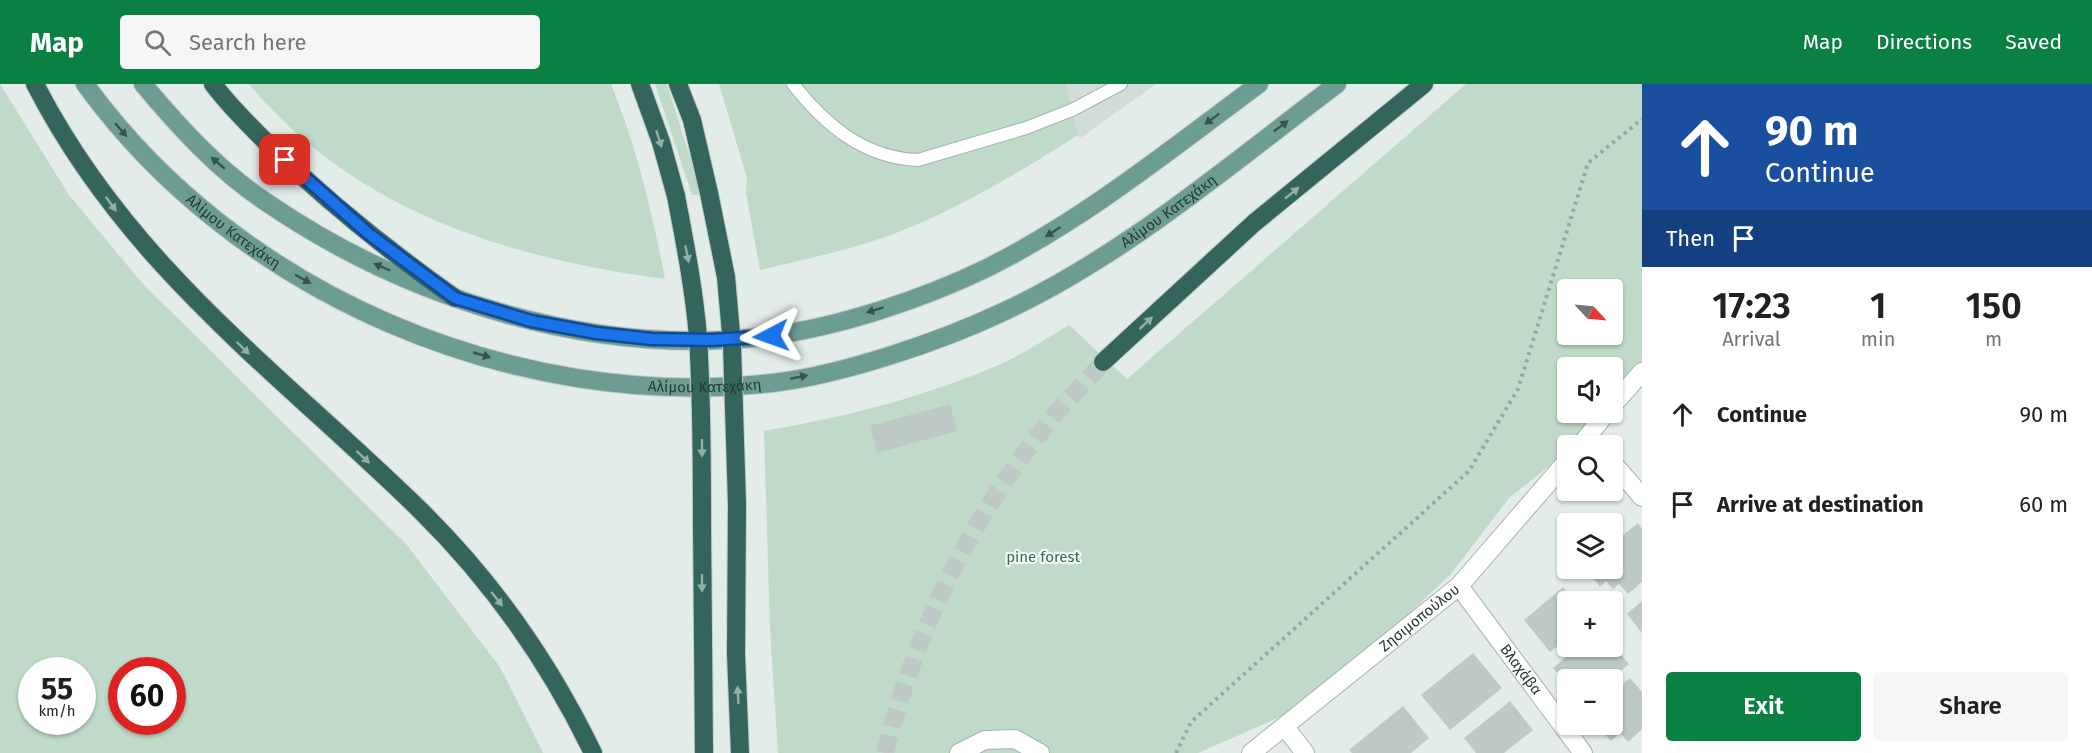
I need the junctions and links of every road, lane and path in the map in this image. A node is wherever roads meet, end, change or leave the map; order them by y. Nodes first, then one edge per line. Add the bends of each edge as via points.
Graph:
1 (35, 84) edge
2 (85, 84) edge
3 (143, 84) edge
4 (213, 84) edge
5 (640, 84) edge
6 (678, 84) edge
7 (793, 84) edge
8 (1121, 84) edge
9 (1259, 84) edge
10 (1337, 84) edge
11 (1424, 84) edge
12 (1642, 119) edge
13 (455, 298) junction
14 (1103, 362) tunnel mouth
15 (1642, 372) edge
16 (1623, 394) edge
17 (1557, 473) edge
18 (1623, 475) edge
19 (1642, 497) edge
20 (1459, 586) junction
21 (1285, 727) junction
22 (593, 753) edge
23 (704, 753) edge
24 (741, 753) edge
25 (959, 753) edge
26 (1040, 753) edge
27 (1176, 753) edge
28 (1251, 753) edge
29 (1305, 753) edge
30 (1583, 753) edge

1 -> 22 highway via 82,164 125,224 171,275 268,372 422,512 468,563 512,617
2 -> 10 main road, Αλίμου Κατεχάκη via 143,157 188,199 237,238 356,307 411,333 520,366 587,378 717,387 776,382 839,369 898,352 1004,312 1063,281 1133,236
13 -> 3 main road via 373,264 264,202 177,124
4 - 13 highway via 244,120 329,200 401,260
5 -> 23 highway, bridge via 676,196 698,334
24 -> 6 highway, bridge via 732,345 726,277 692,120
7 - 8 lane via 829,125 853,141 900,159 918,160 1026,128
9 -> 13 main road via 1106,198 1043,238 936,289 831,323 771,336 652,339 531,321
14 -> 11 highway via 1254,223
12 - 27 path via 1588,163 1518,388 1469,471 1191,722
15 - 16 street
17 - 20 street, Ζησιμοπούλου
18 - 19 street
20 - 21 street, Ζησιμοπούλου
20 - 30 street, Βλαχάβα
21 - 28 street, Ζησιμοπούλου
21 - 29 street
25 - 26 street via 986,740 1015,739

